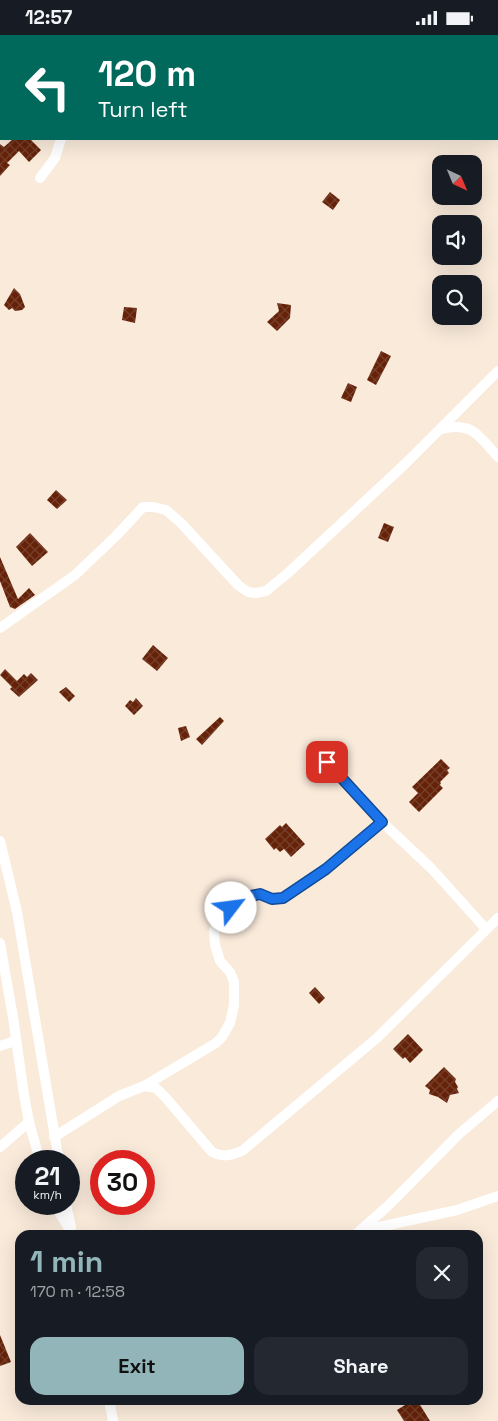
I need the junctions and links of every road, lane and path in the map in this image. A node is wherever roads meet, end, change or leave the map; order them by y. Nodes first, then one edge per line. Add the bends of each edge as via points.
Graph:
1 (61, 140) edge
2 (40, 178) dead end
3 (498, 371) edge
4 (441, 429) junction
5 (498, 457) edge
6 (0, 628) edge
7 (327, 762) dead end
8 (382, 822) junction
9 (0, 841) edge
10 (498, 918) edge
11 (486, 929) junction
12 (0, 943) edge
13 (15, 1041) junction
14 (0, 1046) edge
15 (144, 1086) junction
16 (498, 1101) edge
17 (29, 1122) junction
18 (54, 1137) junction
19 (0, 1147) edge
20 (37, 1150) edge
21 (57, 1150) edge
22 (498, 1196) edge
23 (61, 1215) edge
24 (68, 1215) edge
25 (70, 1230) edge
26 (71, 1230) edge
27 (360, 1230) edge
28 (370, 1230) edge
29 (110, 1405) edge
30 (113, 1421) edge

1 - 2 street via 56,158
3 - 4 street
4 - 5 street via 464,426 476,433
4 - 6 street via 358,510 266,591 248,592 166,510 143,507 75,575
7 - 8 street
8 - 11 street via 431,868
8 - 15 street via 326,869 283,898 272,899 260,894 246,897 220,919 214,931 215,945 220,961 234,982 230,1023 216,1043
9 - 18 street via 17,912
10 - 11 street
11 - 15 street via 377,1037 242,1151 229,1156 212,1152 166,1097 156,1088
12 - 13 street
13 - 14 street
13 - 17 street
15 - 18 street via 119,1096
16 - 27 street via 459,1134
17 - 19 street
17 - 20 street
18 - 21 street
22 - 28 street via 457,1210
23 - 25 street
24 - 26 street
29 - 30 street

